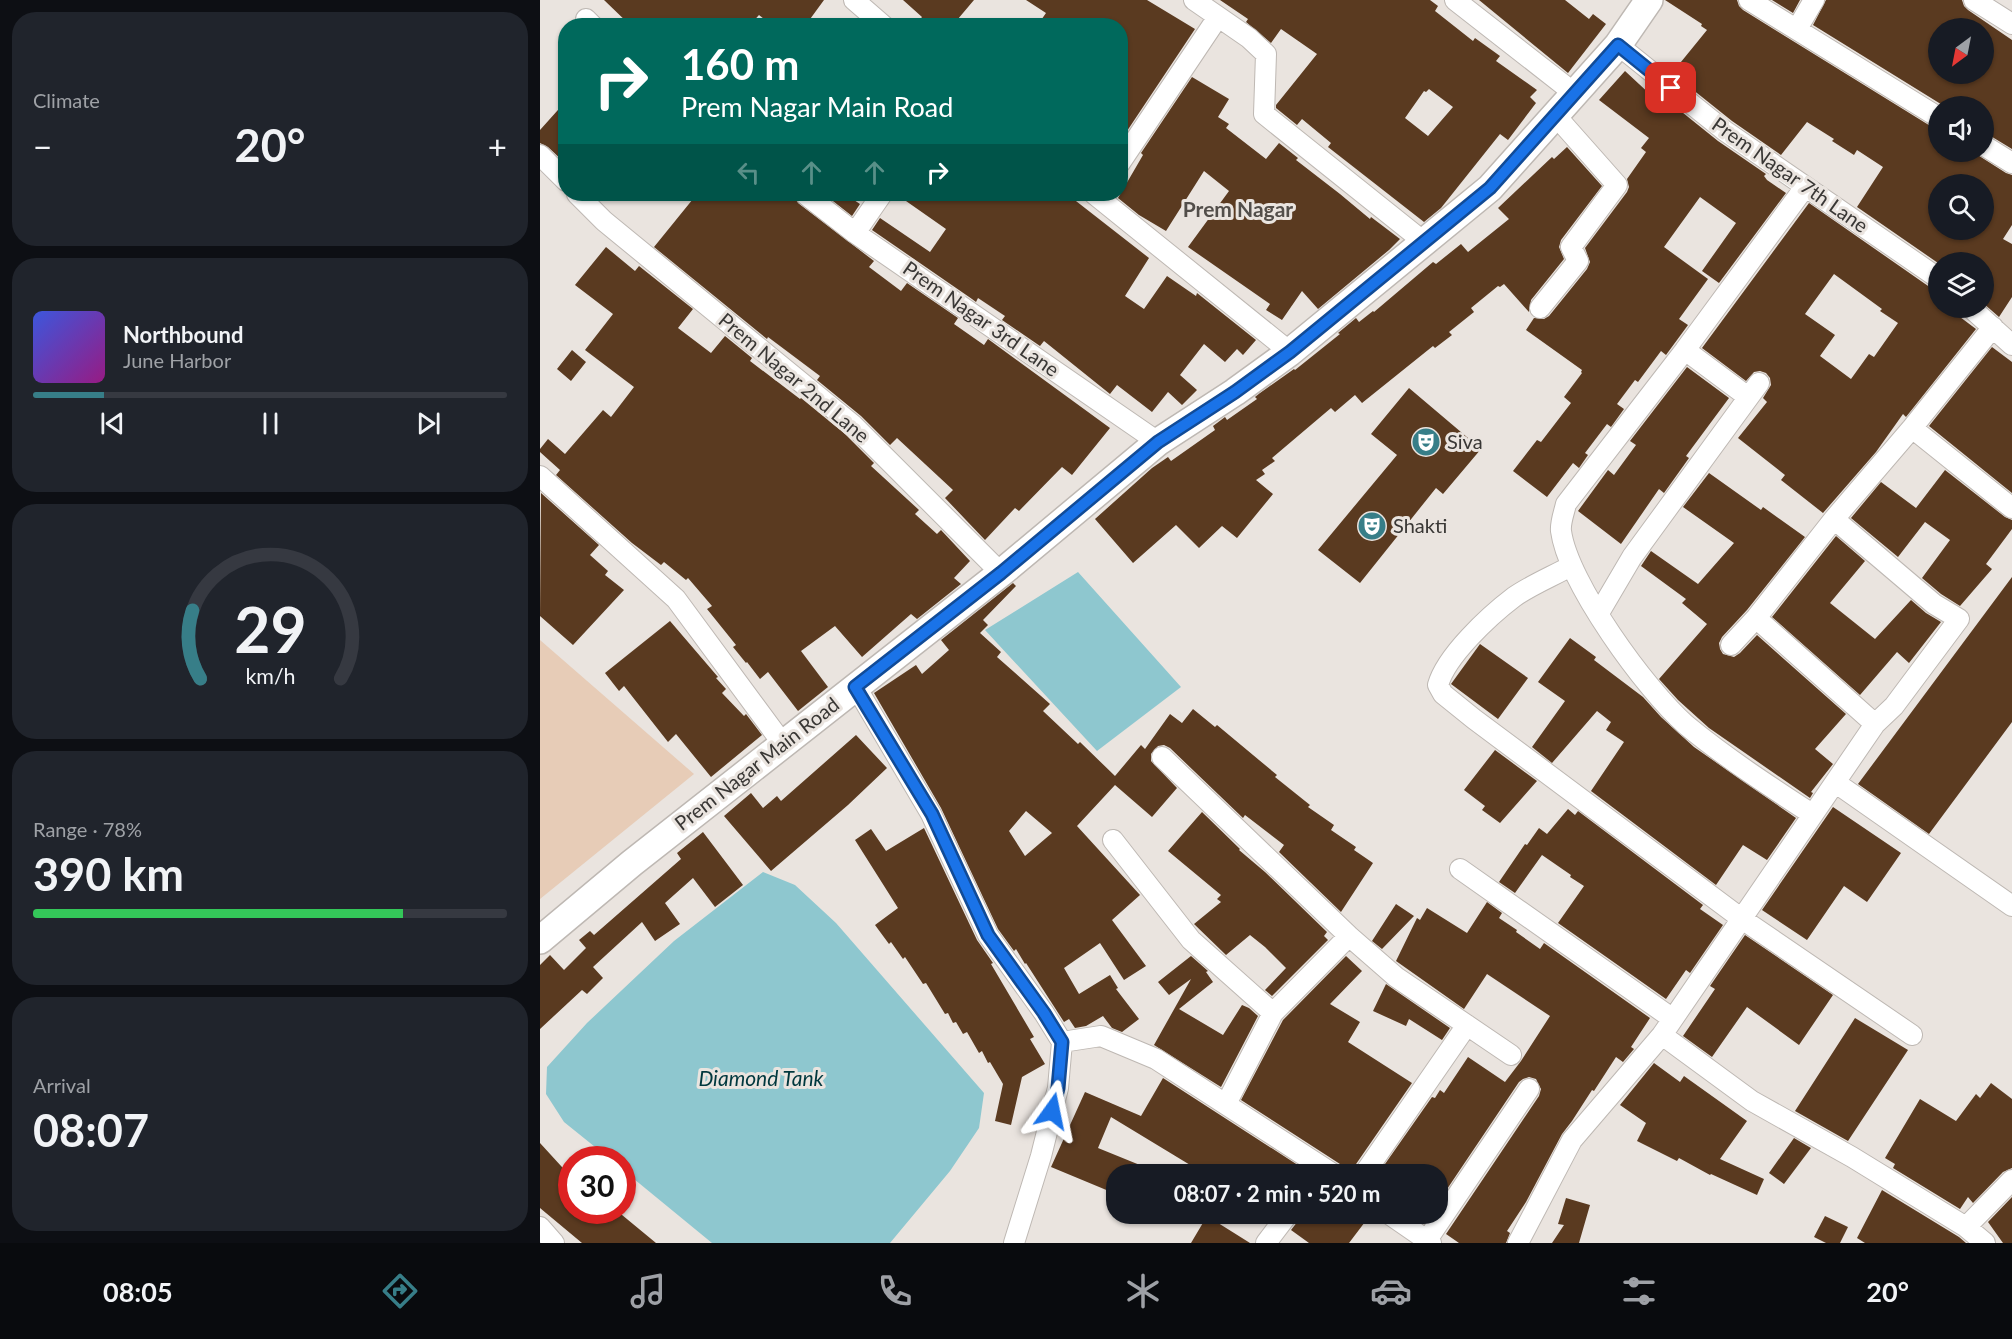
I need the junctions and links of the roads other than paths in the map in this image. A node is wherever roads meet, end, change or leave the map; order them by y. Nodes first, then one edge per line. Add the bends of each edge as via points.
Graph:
1 (854, 0) edge
2 (1194, 0) edge
3 (1455, 0) edge
4 (1648, 0) edge
5 (1749, 0) edge
6 (1814, 0) edge
7 (1974, 0) edge
8 (1218, 17) junction
9 (875, 18) edge
10 (2010, 19) edge
11 (1797, 30) junction
12 (1618, 45) junction
13 (1574, 93) junction
14 (1928, 111) edge
15 (1555, 116) junction
16 (1128, 151) edge
17 (1994, 152) edge
18 (540, 155) edge
19 (2012, 163) edge
20 (558, 173) edge
21 (1805, 187) junction
22 (585, 201) edge
23 (814, 201) edge
24 (877, 201) edge
25 (1104, 201) edge
26 (855, 233) junction
27 (1424, 242) junction
28 (1928, 271) edge
29 (1540, 308) dead end
30 (1983, 318) edge
31 (1993, 327) junction
32 (2012, 345) edge
33 (1684, 350) junction
34 (1290, 352) junction
35 (1912, 428) junction
36 (1158, 442) junction
37 (542, 483) edge
38 (2012, 508) edge
39 (1834, 519) junction
40 (1571, 566) junction
41 (1001, 573) junction
42 (1599, 613) junction
43 (1756, 618) junction
44 (1731, 645) dead end
45 (855, 687) junction
46 (1875, 724) junction
47 (783, 744) junction
48 (1162, 758) dead end
49 (1836, 783) junction
50 (1812, 814) junction
51 (1113, 840) dead end
52 (1460, 869) dead end
53 (2012, 906) edge
54 (1742, 919) junction
55 (1349, 936) junction
56 (540, 940) edge
57 (1273, 1012) junction
58 (1467, 1025) junction
59 (1667, 1027) junction
60 (1912, 1035) dead end
61 (1062, 1042) junction
62 (1511, 1055) dead end
63 (1529, 1089) dead end
64 (1226, 1104) junction
65 (1312, 1164) edge
66 (1371, 1164) edge
67 (2012, 1180) edge
68 (1280, 1224) edge
69 (1404, 1224) edge
70 (540, 1227) edge
71 (1966, 1227) junction
72 (1429, 1241) edge
73 (554, 1243) edge
74 (1014, 1243) edge
75 (1266, 1243) edge
76 (1518, 1243) edge
77 (1985, 1243) edge

1 - 9 street
2 - 8 street
3 - 13 street
4 - 12 street, Prem Nagar Main Road
5 - 11 street
6 - 11 street
7 - 10 street
8 - 16 street
8 - 27 street via 1266,54 1264,114
11 - 14 street
12 - 13 street, Prem Nagar Main Road
12 - 21 street, Prem Nagar 7th Lane via 1725,131
13 - 15 street, Prem Nagar Main Road
15 - 27 street, Prem Nagar Main Road via 1490,188
15 - 29 street via 1617,184 1571,247 1578,261
17 - 19 street
18 - 20 street
21 - 28 street, Prem Nagar 7th Lane
21 - 33 street
22 - 41 street, Prem Nagar 2nd Lane via 604,221 853,425
23 - 26 street, Prem Nagar 3rd Lane
24 - 26 street
25 - 34 street
26 - 36 street, Prem Nagar 3rd Lane
27 - 34 street, Prem Nagar Main Road
30 - 31 street
31 - 32 street
31 - 35 street
33 - 40 street via 1566,504 1561,529
33 - 42 street via 1754,390 1632,557
34 - 36 street, Prem Nagar Main Road
35 - 38 street
35 - 39 street
36 - 41 street, Prem Nagar Main Road
37 - 47 street via 676,599
39 - 43 street
39 - 46 street via 1934,604 1959,619 1894,706
40 - 42 street
40 - 54 street via 1515,596 1488,619 1454,656 1438,685 1474,720
41 - 45 street, Prem Nagar Main Road
42 - 50 street via 1648,685 1684,723 1746,772
43 - 44 street
43 - 46 street
45 - 47 street, Prem Nagar Main Road
45 - 61 street via 932,814 988,935
46 - 49 street
47 - 56 street, Prem Nagar Main Road
48 - 55 street
49 - 50 street
49 - 53 street
50 - 54 street
51 - 57 street via 1191,940
52 - 59 street
54 - 59 street
54 - 60 street
55 - 57 street
55 - 58 street via 1396,977
57 - 64 street
58 - 62 street
58 - 66 street
59 - 71 street via 1752,1101
59 - 76 street via 1572,1140
61 - 64 street via 1101,1036 1156,1059
61 - 74 street via 1058,1088
63 - 72 street
64 - 65 street
67 - 71 street
68 - 75 street
69 - 72 street
70 - 73 street
71 - 77 street

